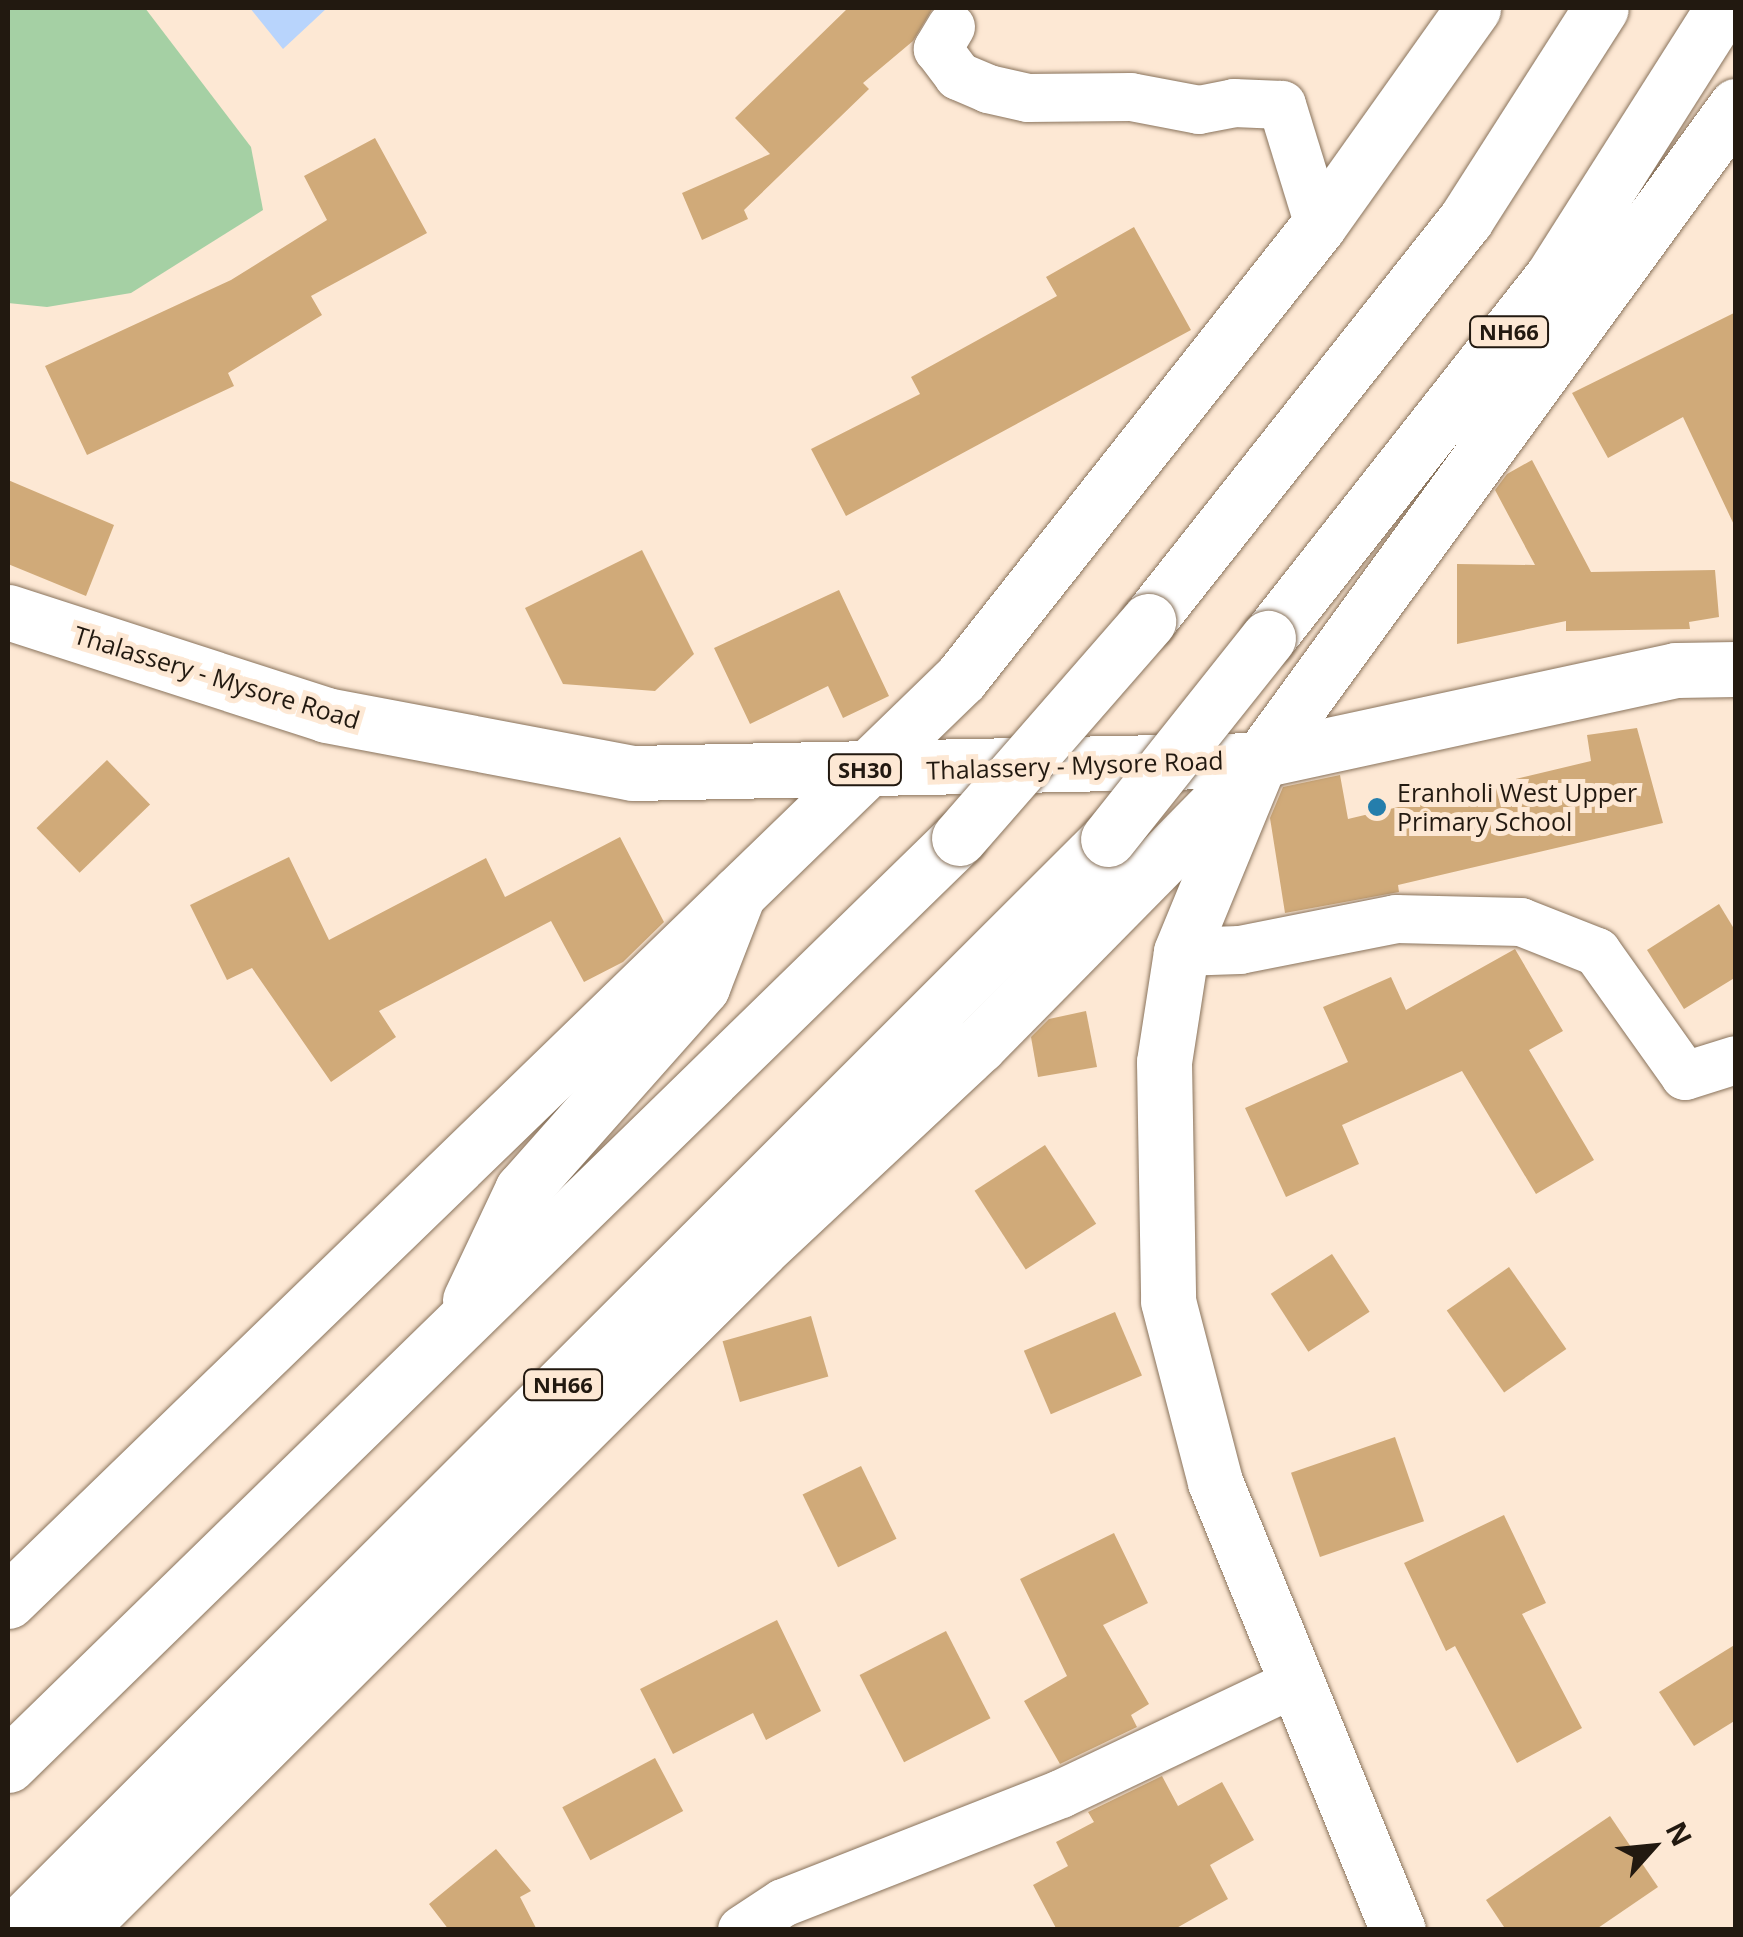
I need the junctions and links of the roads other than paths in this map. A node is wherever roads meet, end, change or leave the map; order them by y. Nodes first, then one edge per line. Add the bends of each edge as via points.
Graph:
1 (1473, 8) edge
2 (1601, 8) edge
3 (1723, 8) edge
4 (951, 27) dead end
5 (1736, 106) edge
6 (1319, 225) junction
7 (8, 612) edge
8 (1736, 669) edge
9 (1260, 760) junction
10 (866, 770) junction
11 (738, 894) junction
12 (1182, 952) junction
13 (979, 1044) junction
14 (1736, 1060) edge
15 (716, 1234) junction
16 (456, 1330) junction
17 (8, 1602) edge
18 (1295, 1682) junction
19 (8, 1765) edge
20 (16, 1930) edge
21 (77, 1930) edge
22 (742, 1930) edge
23 (1398, 1930) edge

1 - 6 main road
2 - 16 main road, bridge via 1466,219 1148,621 959,838
3 - 15 main road, NH66, bridge via 1554,274 1108,839
4 - 6 street via 938,49 958,76 1001,92 1085,101 1130,96 1199,110 1282,105
5 - 9 main road
6 - 10 main road via 961,678
7 - 10 main road, Thalassery - Mysore Road / SH30 via 326,715 633,774
8 - 9 main road, Thalassery - Mysore Road / SH30 via 1676,670
9 - 10 main road, Thalassery - Mysore Road / SH30
9 - 12 main road
9 - 13 main road
10 - 11 main road
11 - 16 main road via 702,987 522,1190
11 - 17 main road
12 - 14 street via 1240,950 1396,919 1521,922 1597,952 1686,1076
12 - 18 main road via 1164,1062 1168,1301 1215,1482
13 - 15 main road via 903,1082 802,1181
13 - 21 main road via 761,1249
15 - 20 main road, NH66
16 - 19 main road
18 - 22 street via 1061,1794 783,1902
18 - 23 main road

